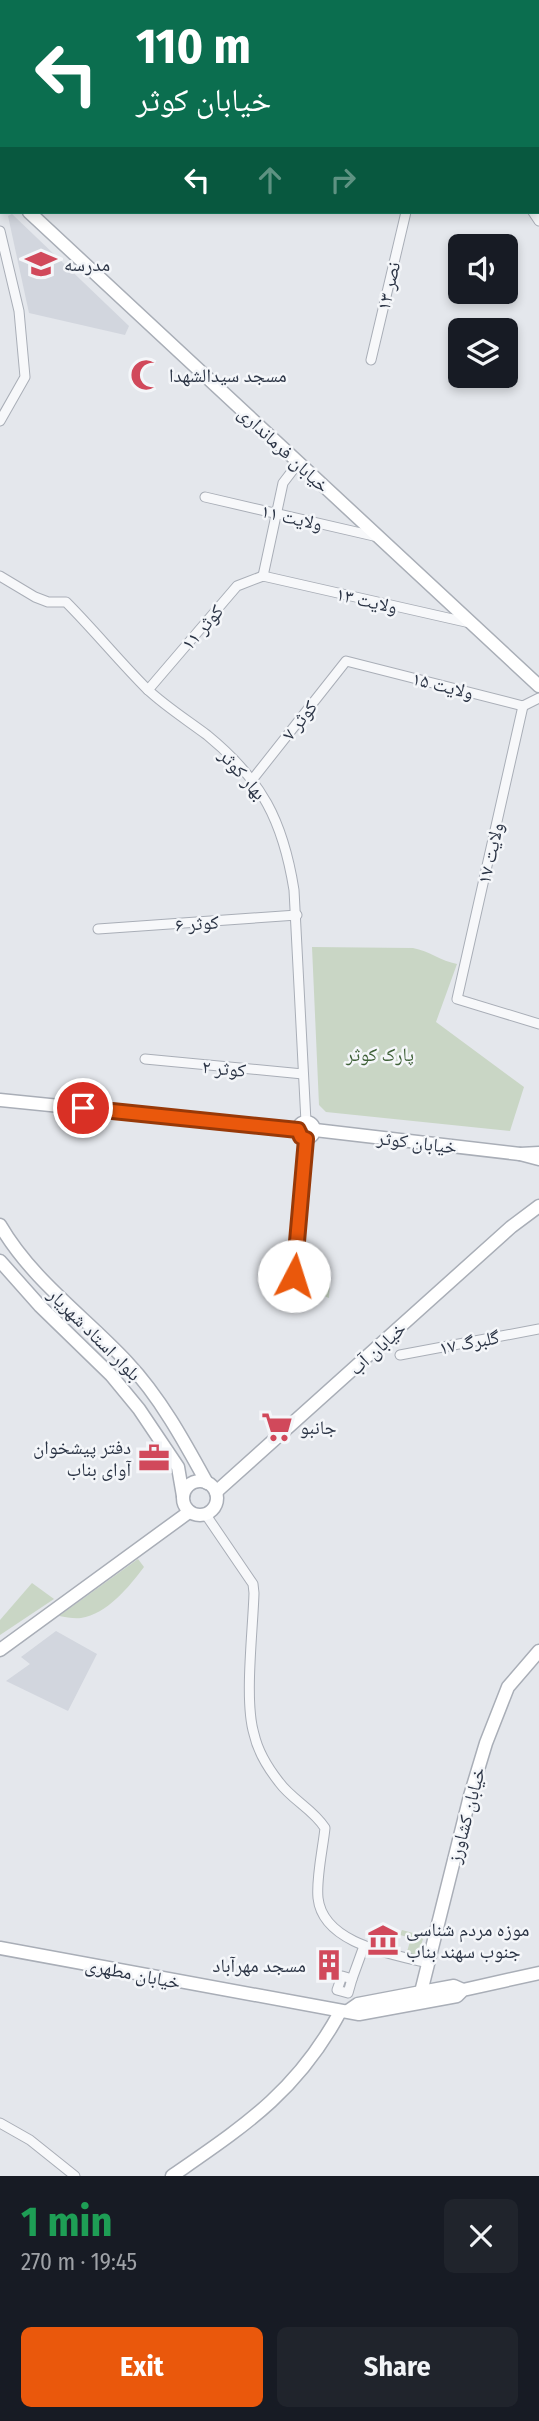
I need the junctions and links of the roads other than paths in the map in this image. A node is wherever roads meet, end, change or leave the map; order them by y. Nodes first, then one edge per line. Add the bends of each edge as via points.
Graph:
1 (31, 214) edge
2 (406, 214) edge
3 (0, 231) edge
4 (371, 359) dead end
5 (0, 421) edge
6 (299, 462) junction
7 (205, 497) dead end
8 (277, 513) junction
9 (379, 537) junction
10 (0, 576) edge
11 (263, 576) junction
12 (472, 623) junction
13 (346, 660) joint
14 (539, 686) edge
15 (148, 690) junction
16 (539, 698) edge
17 (523, 706) junction
18 (252, 780) junction
19 (297, 915) junction
20 (98, 929) dead end
21 (539, 1024) edge
22 (145, 1059) dead end
23 (303, 1074) junction
24 (0, 1100) edge
25 (306, 1130) junction
26 (539, 1153) edge
27 (520, 1154) junction
28 (539, 1159) edge
29 (539, 1206) edge
30 (0, 1225) edge
31 (19, 1254) junction
32 (2, 1268) edge
33 (294, 1276) dead end
34 (539, 1329) edge
35 (400, 1355) dead end
36 (212, 1487) junction
37 (183, 1496) junction
38 (189, 1513) junction
39 (205, 1515) junction
40 (0, 1650) edge
41 (539, 1651) edge
42 (364, 1946) junction
43 (0, 1948) edge
44 (428, 1964) junction
45 (539, 1973) edge
46 (352, 1979) dead end
47 (463, 1990) junction
48 (421, 1992) junction
49 (344, 2011) junction
50 (0, 2123) edge
51 (75, 2176) edge
52 (172, 2176) edge

1 - 6 main road, خیابان فرمانداری
2 - 4 street, نصر ۱۳
3 - 5 street via 19,312 25,377
6 - 8 street via 283,484
6 - 9 main road, خیابان فرمانداری
7 - 8 street, ولایت ۱۱
8 - 9 street, ولایت ۱۱
8 - 11 street
9 - 12 main road, خیابان فرمانداری
10 - 15 street, بهار کوثر via 35,597 66,602
11 - 12 street, ولایت ۱۳
11 - 15 street, کوثر ۱۱ via 237,586
12 - 14 main road, خیابان فرمانداری
13 - 17 street, ولایت ۱۵
13 - 18 street, کوثر ۷
15 - 18 street, بهار کوثر via 218,745
16 - 17 street
17 - 21 street, ولایت ۱۷ via 457,999
18 - 19 street, بهار کوثر via 281,833
19 - 20 street, کوثر ۶
19 - 23 street, بهار کوثر
22 - 23 street, کوثر ۲
23 - 25 street, بهار کوثر
24 - 25 main road, خیابان کوثر
25 - 27 main road, خیابان کوثر
25 - 33 street, بهار کوثر
26 - 27 main road, خیابان کوثر
27 - 28 main road, خیابان کوثر
29 - 36 main road, خیابان آب
30 - 31 main road, بلوار استاد شهریار
31 - 32 main road
31 - 36 main road, بلوار استاد شهریار via 128,1363 159,1402
32 - 37 main road, بلوار استاد شهریار via 111,1375 139,1409 177,1466
34 - 35 street, گلبرگ ۱۷
36 - 37 main road via 197,1481
36 - 39 main road via 217,1497 214,1508
37 - 38 main road
38 - 39 main road
38 - 40 main road
39 - 42 street via 253,1584 251,1688 256,1741 281,1785 325,1828 318,1897 321,1909 337,1929
41 - 44 main road, خیابان کشاورز via 508,1687 493,1723
42 - 44 street
42 - 46 street
43 - 49 main road, خیابان مطهری
44 - 48 main road, خیابان کشاورز
45 - 47 main road, خیابان مطهری
47 - 48 main road, خیابان مطهری via 454,1986
47 - 49 main road, خیابان مطهری via 457,1996 359,2014
48 - 49 main road, خیابان مطهری
49 - 52 main road via 312,2058 272,2102
50 - 51 street

